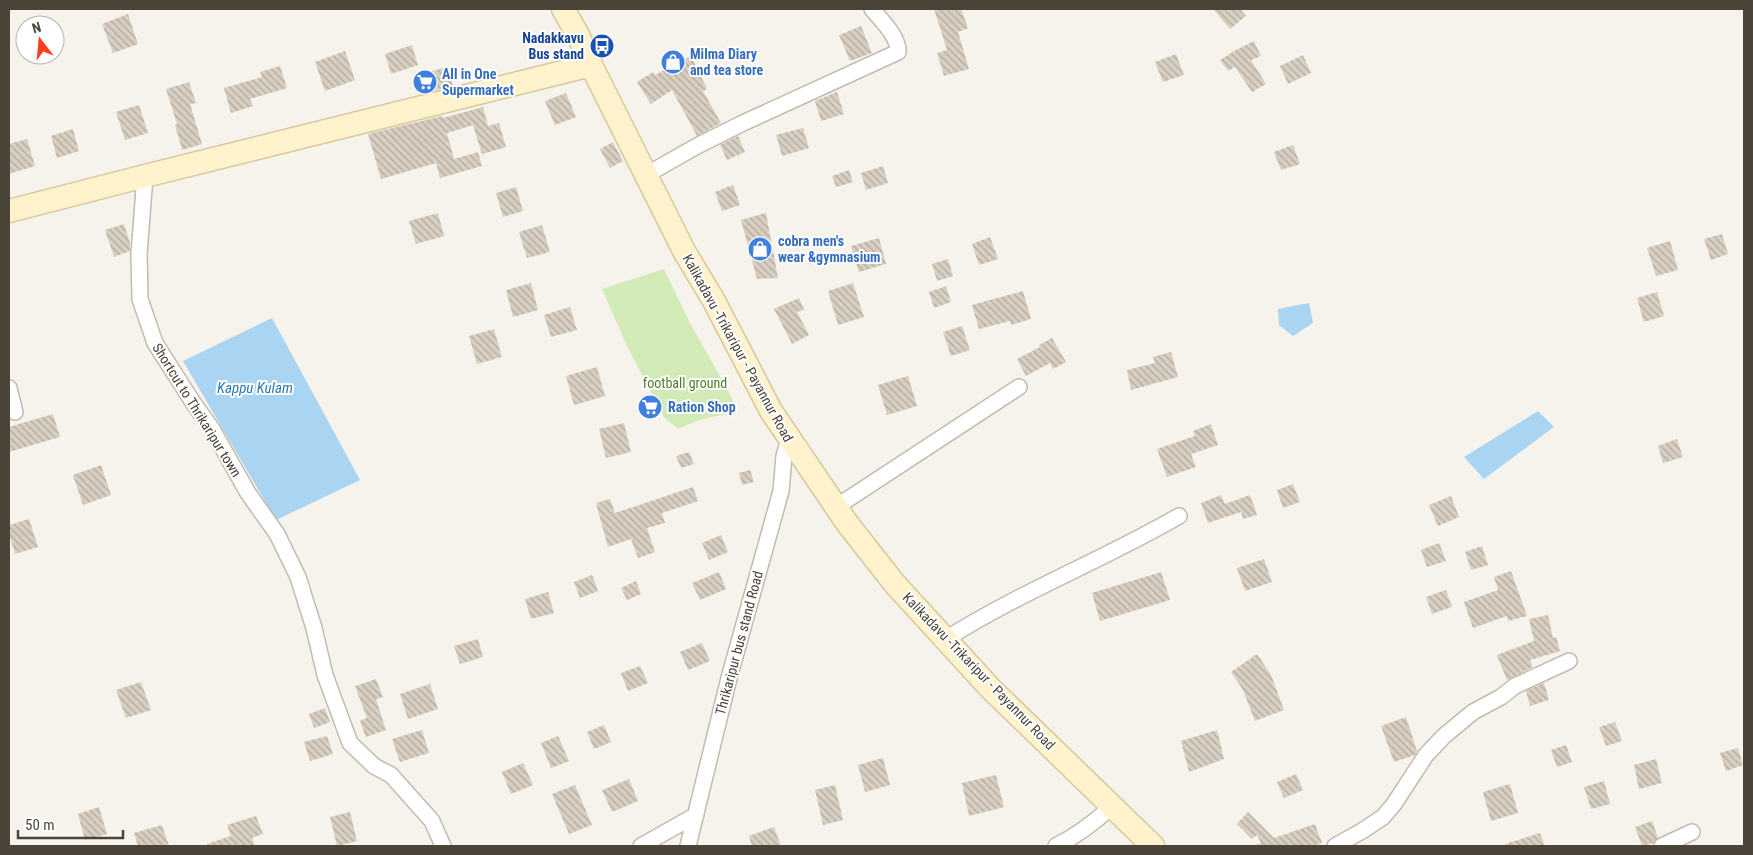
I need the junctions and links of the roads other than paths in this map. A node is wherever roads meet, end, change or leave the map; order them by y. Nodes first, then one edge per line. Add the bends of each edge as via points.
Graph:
1 (563, 9) edge
2 (872, 9) edge
3 (591, 65) junction
4 (646, 175) junction
5 (145, 176) junction
6 (9, 211) edge
7 (1019, 387) dead end
8 (9, 388) edge
9 (15, 412) dead end
10 (789, 439) junction
11 (836, 507) junction
12 (1179, 516) dead end
13 (946, 639) junction
14 (1569, 662) dead end
15 (1112, 806) junction
16 (696, 815) junction
17 (1692, 832) dead end
18 (444, 846) edge
19 (641, 846) edge
20 (688, 846) edge
21 (1056, 846) edge
22 (1153, 846) edge
23 (1335, 846) edge
24 (1662, 846) edge

1 - 3 main road, Kalikadavu -Trikaripur - Payannur Road
2 - 4 street via 890,32 898,52 743,122
3 - 4 main road, Kalikadavu -Trikaripur - Payannur Road
3 - 5 main road
4 - 10 main road, Kalikadavu -Trikaripur - Payannur Road via 684,251
5 - 6 main road
5 - 18 street, Shortcut to Thrikaripur town via 139,254 140,299 154,343 277,534 298,577 325,675 350,743 374,766 391,775 432,821
7 - 11 street
8 - 9 street
10 - 11 main road, Kalikadavu -Trikaripur - Payannur Road
10 - 16 street, Thrikaripur bus stand Road via 781,491 729,678
11 - 13 main road, Kalikadavu -Trikaripur - Payannur Road via 894,583
12 - 13 street via 980,618
13 - 15 main road, Kalikadavu -Trikaripur - Payannur Road via 990,688
14 - 23 street via 1516,686 1473,712 1426,755 1383,817
15 - 21 street via 1094,823
15 - 22 main road, Kalikadavu -Trikaripur - Payannur Road
16 - 19 street
16 - 20 street, Thrikaripur bus stand Road
17 - 24 street

